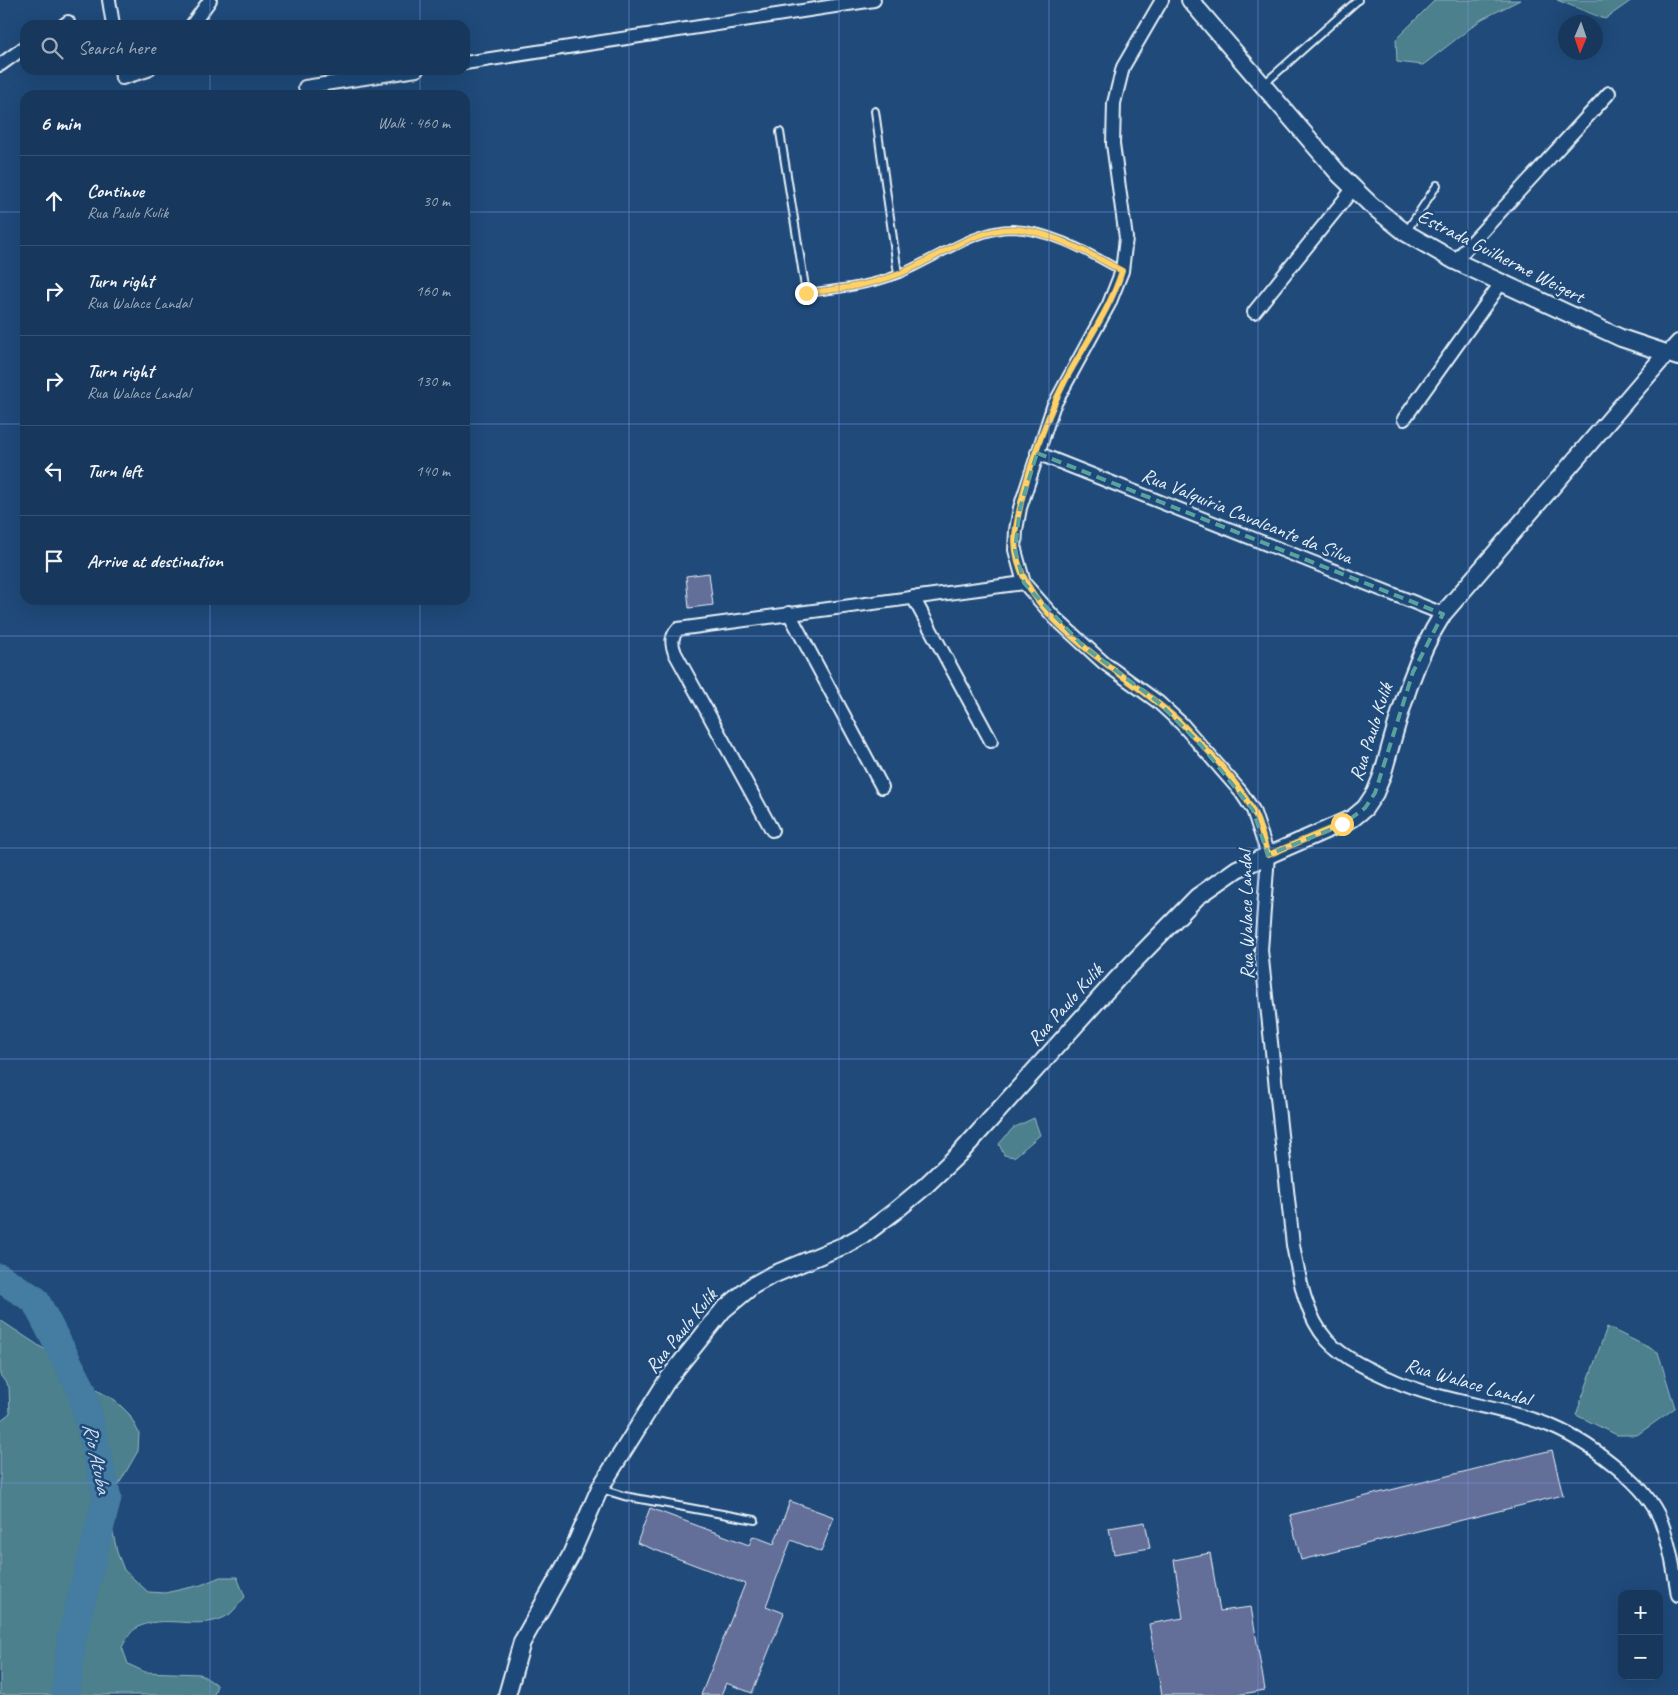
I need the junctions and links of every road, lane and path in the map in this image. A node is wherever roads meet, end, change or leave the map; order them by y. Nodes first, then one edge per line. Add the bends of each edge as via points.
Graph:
1 (109, 0) edge
2 (210, 0) edge
3 (874, 0) edge
4 (1162, 0) edge
5 (1190, 0) edge
6 (1358, 0) edge
7 (113, 20) edge
8 (196, 20) edge
9 (20, 49) edge
10 (5, 56) edge
11 (470, 62) edge
12 (0, 65) edge
13 (384, 75) edge
14 (1262, 86) junction
15 (305, 87) dead end
16 (1609, 93) dead end
17 (875, 111) dead end
18 (780, 132) dead end
19 (1437, 185) dead end
20 (1353, 189) junction
21 (1406, 233) junction
22 (1455, 261) junction
23 (1122, 271) junction
24 (898, 274) junction
25 (1502, 283) junction
26 (1254, 312) dead end
27 (1678, 341) edge
28 (1672, 356) edge
29 (1404, 419) dead end
30 (1037, 453) junction
31 (1024, 583) junction
32 (913, 597) junction
33 (789, 613) junction
34 (1443, 614) junction
35 (990, 741) dead end
36 (882, 787) dead end
37 (772, 830) dead end
38 (1268, 855) junction
39 (600, 1488) junction
40 (755, 1520) dead end
41 (1678, 1595) edge
42 (507, 1695) edge

1 - 7 street
2 - 8 street
3 - 11 street
4 - 23 street, Rua Walace Landal via 1123,67 1114,103 1113,144 1126,238
5 - 14 street, Estrada Guilherme Weigert
6 - 14 lane
9 - 10 street
10 - 12 street
13 - 15 street
14 - 20 street, Estrada Guilherme Weigert
16 - 22 street
17 - 24 lane
18 - 24 lane via 806,293 869,284
19 - 21 lane
20 - 21 street, Estrada Guilherme Weigert
20 - 26 street
21 - 22 street, Estrada Guilherme Weigert
22 - 25 street, Estrada Guilherme Weigert
23 - 24 lane via 1047,236 1012,229 980,235
23 - 30 street, Rua Walace Landal via 1109,304 1065,382
25 - 28 street, Estrada Guilherme Weigert via 1621,338
25 - 29 street
27 - 28 street
28 - 34 street, Rua Paulo Kulik
30 - 31 street, Rua Walace Landal via 1016,530 1015,550
30 - 34 street, Rua Valquíria Cavalcante da Silva
31 - 32 street
31 - 38 street, Rua Walace Landal via 1083,646 1158,702 1202,745 1253,810
32 - 33 street
32 - 35 street
33 - 36 street
33 - 37 street via 686,626 672,636 672,645
34 - 38 street, Rua Paulo Kulik via 1413,672 1382,776 1365,808 1342,824
38 - 39 street, Rua Paulo Kulik via 1217,882 1172,921 984,1127 924,1187 866,1234 770,1276 723,1310 668,1379
38 - 41 street, Rua Walace Landal via 1261,950 1293,1245 1301,1287 1312,1316 1338,1351 1388,1378 1441,1397 1550,1426 1589,1446 1611,1462 1632,1480 1660,1520 1673,1563
39 - 40 lane via 624,1496
39 - 42 street, Rua Paulo Kulik via 570,1557 522,1642

